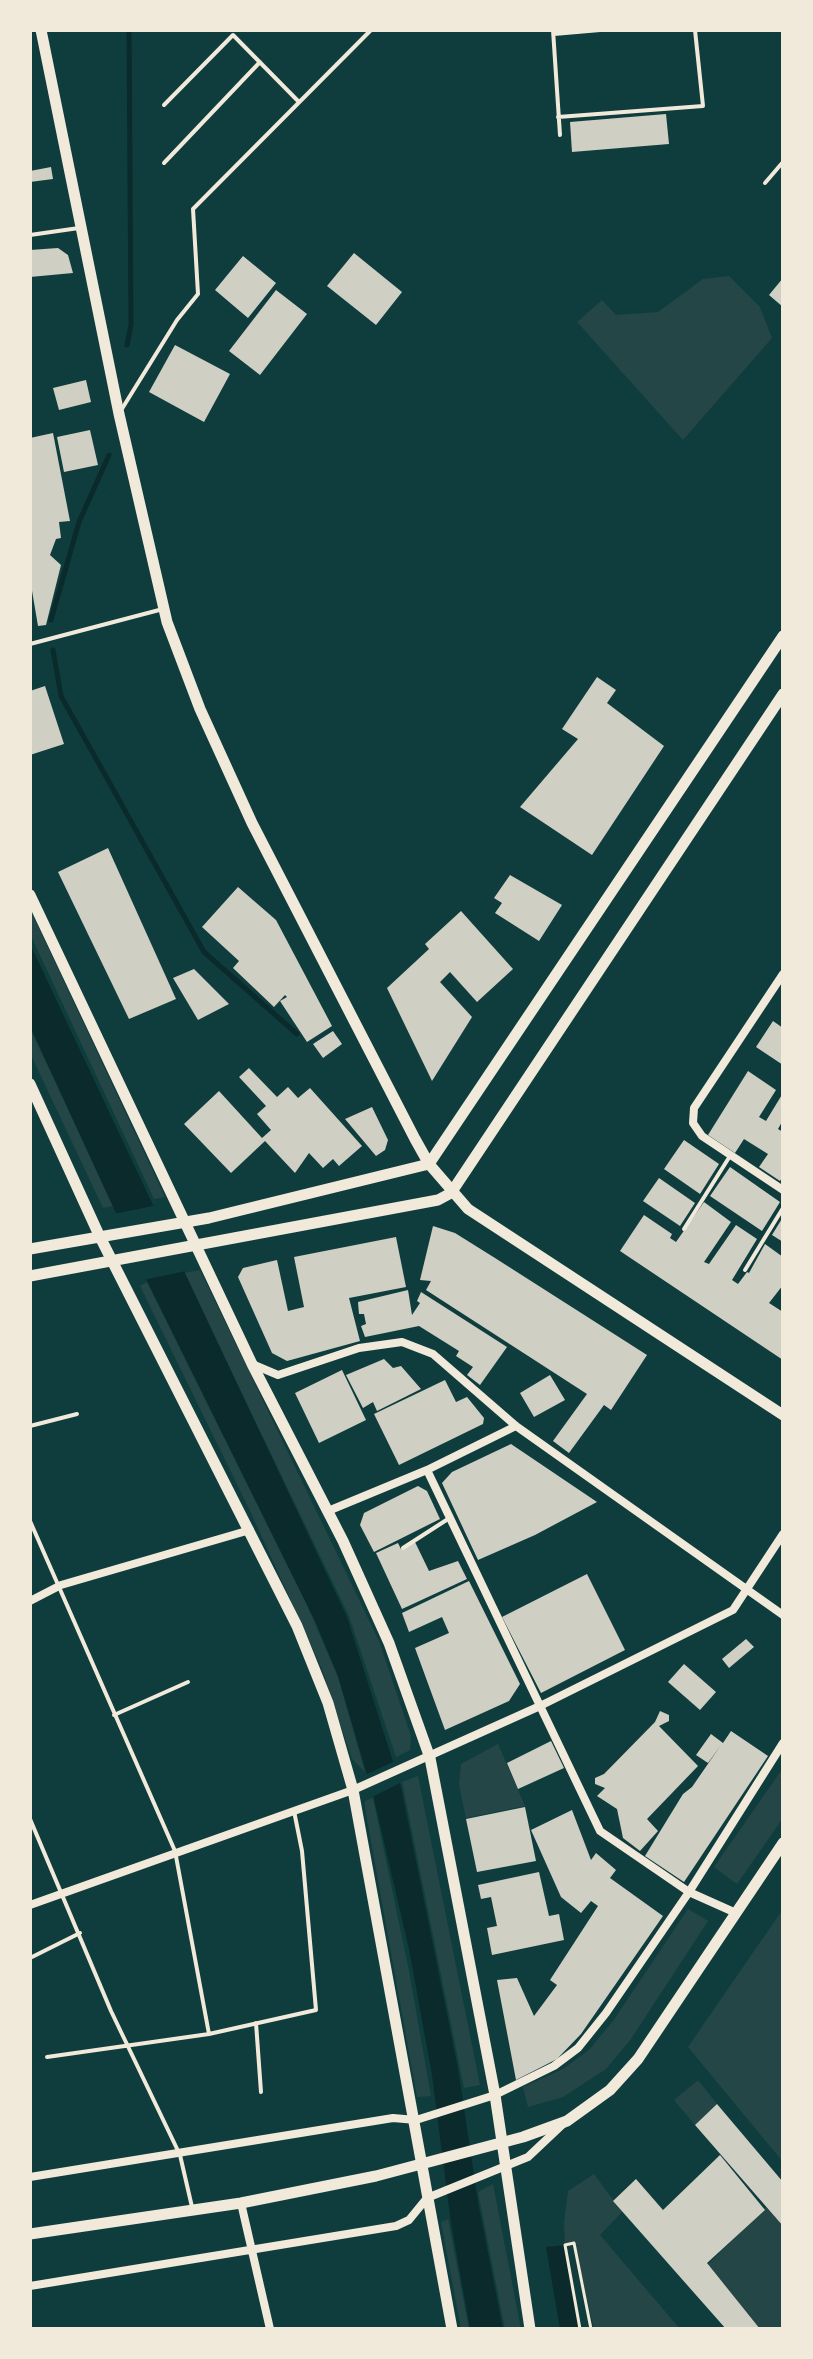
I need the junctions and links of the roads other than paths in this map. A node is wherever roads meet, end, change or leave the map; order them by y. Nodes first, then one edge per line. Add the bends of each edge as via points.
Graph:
1 (41, 30) edge
2 (371, 30) edge
3 (600, 30) edge
4 (695, 30) edge
5 (554, 32) edge
6 (260, 62) junction
7 (299, 102) junction
8 (164, 105) dead end
9 (558, 117) junction
10 (560, 135) dead end
11 (783, 162) edge
12 (164, 163) dead end
13 (765, 183) dead end
14 (80, 227) junction
15 (30, 235) edge
16 (119, 414) junction
17 (163, 609) junction
18 (783, 636) edge
19 (30, 644) edge
20 (783, 694) edge
21 (30, 895) edge
22 (783, 974) edge
23 (30, 1084) edge
24 (730, 1156) junction
25 (429, 1164) junction
26 (783, 1190) edge
27 (451, 1193) junction
28 (783, 1208) edge
29 (183, 1222) junction
30 (684, 1229) dead end
31 (99, 1235) junction
32 (195, 1247) junction
33 (30, 1249) edge
34 (112, 1260) junction
35 (745, 1270) dead end
36 (30, 1276) edge
37 (252, 1364) junction
38 (77, 1414) dead end
39 (783, 1415) edge
40 (30, 1426) edge
41 (516, 1426) junction
42 (427, 1470) junction
43 (328, 1511) junction
44 (449, 1517) junction
45 (30, 1521) edge
46 (250, 1530) junction
47 (783, 1534) edge
48 (403, 1548) dead end
49 (61, 1585) junction
50 (746, 1589) junction
51 (30, 1601) edge
52 (783, 1615) edge
53 (188, 1682) dead end
54 (540, 1706) junction
55 (114, 1715) junction
56 (783, 1743) edge
57 (430, 1758) junction
58 (353, 1790) junction
59 (294, 1811) junction
60 (30, 1819) edge
61 (783, 1843) edge
62 (175, 1851) junction
63 (689, 1892) junction
64 (63, 1893) junction
65 (30, 1905) edge
66 (736, 1913) junction
67 (80, 1933) junction
68 (30, 1958) edge
69 (256, 2023) junction
70 (209, 2034) junction
71 (128, 2046) junction
72 (47, 2057) dead end
73 (261, 2092) dead end
74 (495, 2095) junction
75 (416, 2120) junction
76 (567, 2121) junction
77 (500, 2143) junction
78 (180, 2155) junction
79 (423, 2165) junction
80 (505, 2166) junction
81 (30, 2177) edge
82 (427, 2198) junction
83 (241, 2203) junction
84 (193, 2209) junction
85 (30, 2234) edge
86 (253, 2248) junction
87 (30, 2286) edge
88 (270, 2329) edge
89 (452, 2329) edge
90 (530, 2329) edge

1 - 14 street
2 - 7 lane
3 - 5 lane
4 - 9 lane via 703,106
5 - 9 lane
6 - 7 lane
6 - 8 lane via 233,35
6 - 12 lane
7 - 16 lane via 193,209 198,294
9 - 10 lane
11 - 13 lane
14 - 15 lane
14 - 16 street
16 - 17 street
17 - 19 lane
17 - 25 street via 200,709 252,823
18 - 25 street
20 - 27 street
21 - 29 street
22 - 24 street via 694,1108 693,1123 702,1136
23 - 31 street
24 - 26 street
24 - 30 lane
25 - 27 street
25 - 29 street
27 - 32 street via 438,1200
27 - 39 street
28 - 35 lane
29 - 31 street
29 - 32 street
31 - 33 street
31 - 34 street
32 - 34 street
32 - 37 street
34 - 36 street
34 - 46 street
37 - 41 street via 278,1375 359,1348 402,1342 433,1354
37 - 43 street
38 - 40 lane
41 - 42 street
41 - 50 street
42 - 43 street
42 - 44 street
43 - 57 street via 389,1643
44 - 48 lane
44 - 54 street
45 - 49 lane
46 - 49 street
46 - 58 street via 314,1666
47 - 50 street
49 - 51 street
49 - 55 lane
50 - 52 street
50 - 54 street via 733,1610
53 - 55 lane
54 - 57 street
54 - 63 street via 600,1831
55 - 62 lane
56 - 63 street
57 - 58 street
57 - 74 street
58 - 59 street
58 - 75 street
59 - 62 street
59 - 69 lane via 316,2010
60 - 64 lane
61 - 66 street
62 - 64 street
62 - 70 lane
63 - 66 street
63 - 74 street via 578,2048
64 - 65 street
64 - 67 lane
66 - 76 street via 638,2059 610,2090
67 - 68 lane
67 - 71 lane
69 - 70 lane
69 - 73 lane
70 - 71 lane
71 - 72 lane
71 - 78 lane
74 - 75 street
74 - 77 street
75 - 78 street via 393,2118
75 - 79 street
76 - 77 street
76 - 80 street via 528,2157
77 - 79 street
77 - 80 street
78 - 81 street
78 - 84 lane
79 - 82 street
79 - 83 street
80 - 82 street
80 - 90 street
82 - 86 street via 409,2220 396,2226
82 - 89 street
83 - 84 street
83 - 86 street
84 - 85 street
86 - 87 street
86 - 88 street

